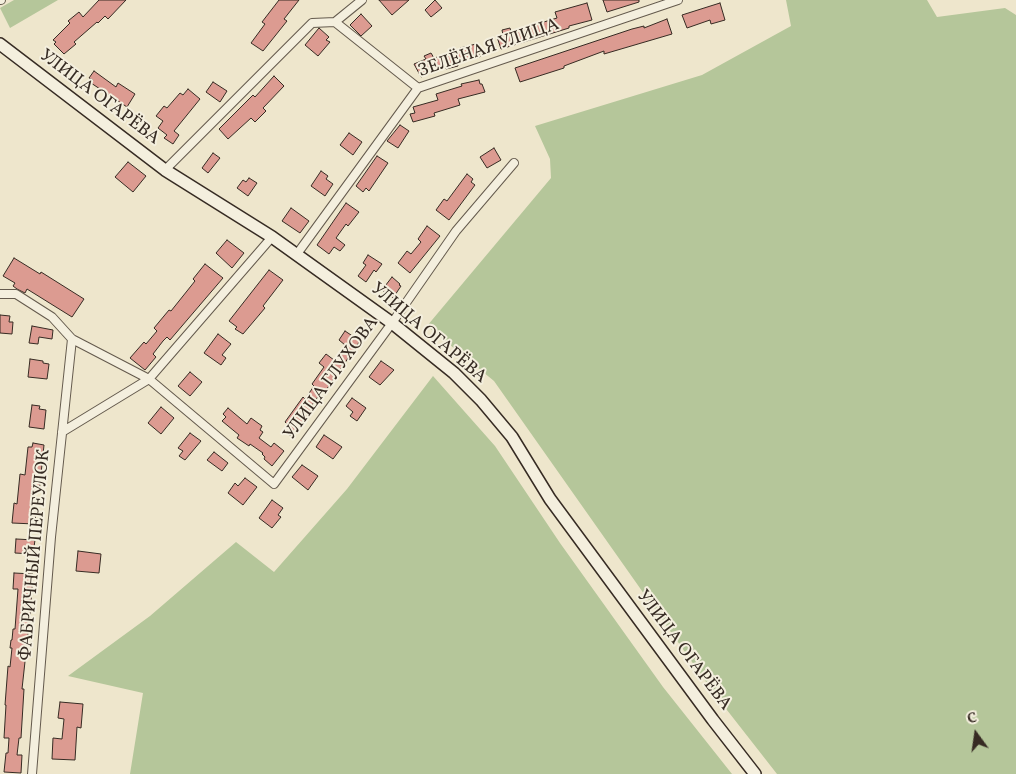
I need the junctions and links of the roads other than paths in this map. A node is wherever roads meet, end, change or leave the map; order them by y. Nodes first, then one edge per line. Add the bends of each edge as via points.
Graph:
1 (362, 0) edge
2 (678, 0) edge
3 (335, 22) junction
4 (0, 44) edge
5 (418, 88) junction
6 (514, 163) dead end
7 (165, 170) junction
8 (272, 236) junction
9 (297, 254) junction
10 (0, 294) edge
11 (392, 323) junction
12 (72, 339) junction
13 (149, 379) junction
14 (62, 432) junction
15 (32, 774) edge
16 (755, 774) edge

1 - 3 street
2 - 5 street, ЗЕЛЁНАЯ УЛИЦА
3 - 5 street
3 - 7 street via 312,23
4 - 7 main road, УЛИЦА ОГАРЁВА
5 - 9 street, ЗЕЛЁНАЯ УЛИЦА
6 - 11 street, УЛИЦА ГЛУХОВА via 456,231
7 - 8 main road, УЛИЦА ОГАРЁВА
8 - 9 main road, УЛИЦА ОГАРЁВА
8 - 13 street
9 - 11 main road, УЛИЦА ОГАРЁВА
10 - 12 street via 16,294 52,317
11 - 13 street, УЛИЦА ГЛУХОВА via 274,484
11 - 16 main road, УЛИЦА ОГАРЁВА via 454,373 512,437 550,499
12 - 13 street
12 - 14 street, ФАБРИЧНЫЙ ПЕРЕУЛОК
13 - 14 street
14 - 15 street, ФАБРИЧНЫЙ ПЕРЕУЛОК

